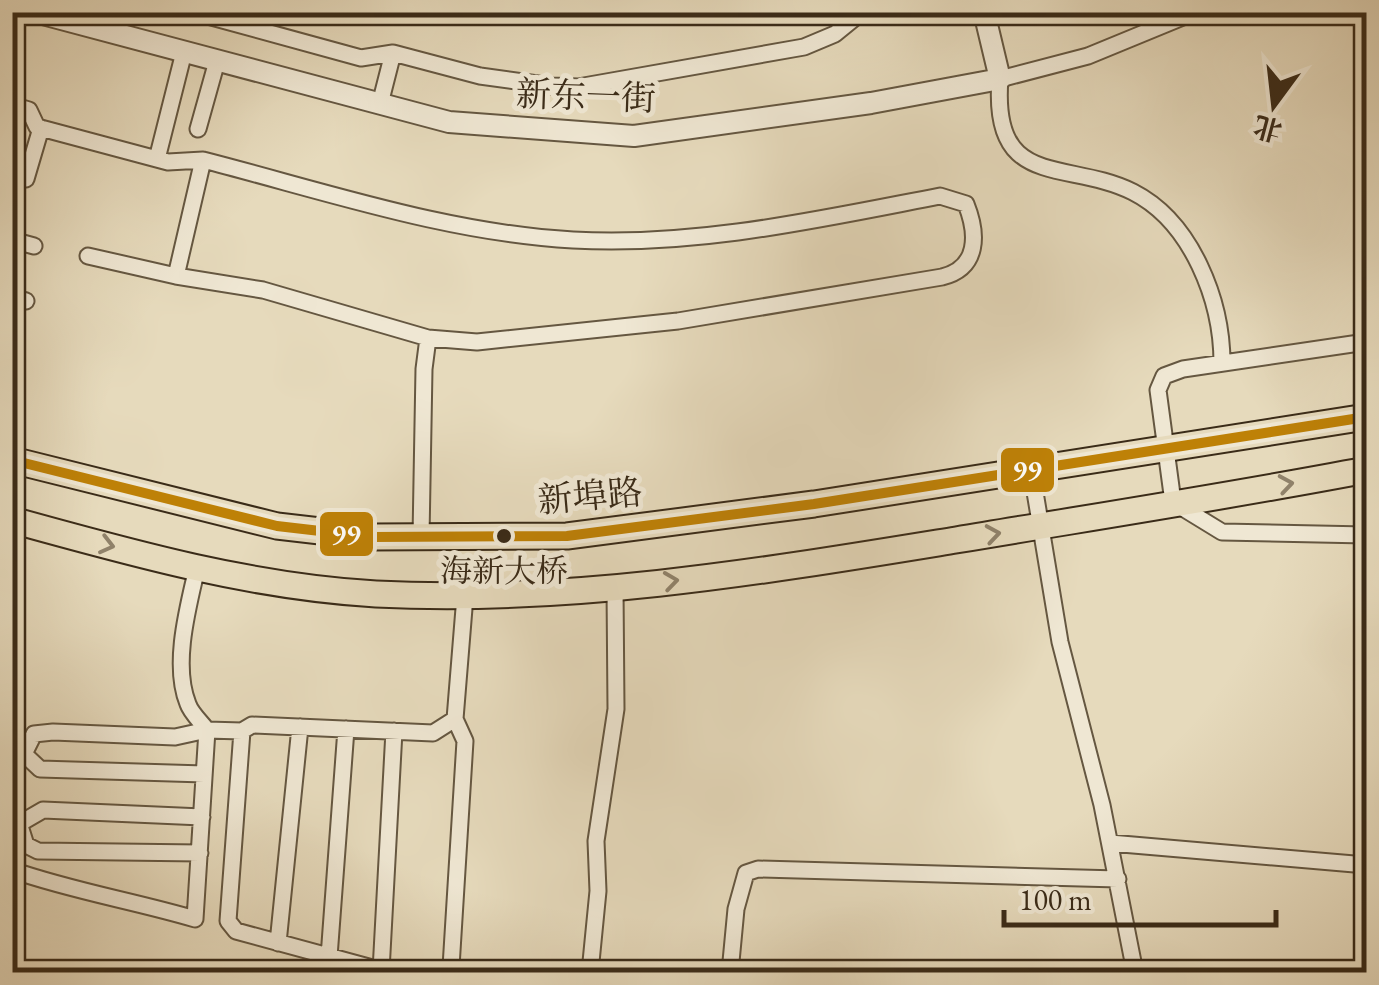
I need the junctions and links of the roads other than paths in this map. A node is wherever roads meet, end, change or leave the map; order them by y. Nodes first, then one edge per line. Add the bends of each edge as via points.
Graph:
1 (35, 12) edge
2 (193, 12) edge
3 (862, 12) edge
4 (984, 12) edge
5 (1195, 12) edge
6 (184, 52) junction
7 (394, 53) junction
8 (217, 61) junction
9 (1000, 78) junction
10 (380, 104) junction
11 (12, 105) edge
12 (41, 128) junction
13 (198, 130) dead end
14 (158, 159) junction
15 (203, 160) junction
16 (26, 179) dead end
17 (12, 240) edge
18 (34, 246) dead end
19 (88, 256) dead end
20 (176, 276) junction
21 (428, 338) junction
22 (1366, 342) edge
23 (1222, 363) junction
24 (1366, 417) edge
25 (1171, 449) junction
26 (12, 460) edge
27 (1031, 468) junction
28 (1366, 470) edge
29 (1173, 502) junction
30 (12, 520) edge
31 (1043, 525) junction
32 (1366, 535) edge
33 (421, 538) junction
34 (197, 568) junction
35 (615, 588) junction
36 (464, 596) junction
37 (455, 719) junction
38 (300, 727) junction
39 (346, 729) junction
40 (207, 730) junction
41 (242, 731) junction
42 (394, 731) junction
43 (18, 753) edge
44 (204, 774) junction
45 (202, 818) junction
46 (16, 827) edge
47 (1110, 842) junction
48 (200, 853) junction
49 (1366, 864) edge
50 (12, 870) edge
51 (1118, 879) junction
52 (278, 942) junction
53 (329, 957) junction
54 (384, 972) edge
55 (446, 972) edge
56 (590, 972) edge
57 (730, 972) edge
58 (1135, 972) edge

1 - 6 street, 新东一街
2 - 7 street via 361,58
3 - 7 street via 804,47 578,87 480,76
4 - 9 street
5 - 9 street, 新东一街 via 1088,56
6 - 8 street, 新东一街
6 - 14 street
7 - 10 street
8 - 10 street, 新东一街
8 - 13 street
9 - 10 street, 新东一街 via 872,104 634,136 448,122
9 - 23 street via 1001,120 1012,145 1035,167 1134,192 1176,229 1198,261 1213,303
11 - 12 street via 29,110
12 - 14 street
12 - 16 street
14 - 15 street
15 - 20 street
15 - 21 street via 436,220 568,240 738,232 940,196 966,204 974,232 974,252 965,266 942,277 678,321 478,342
17 - 18 street
19 - 20 street
20 - 21 street via 263,290
21 - 33 street
22 - 23 street
23 - 25 street via 1164,376 1158,390
24 - 25 highway, 新埠路
25 - 27 highway, 新埠路
25 - 29 street
26 - 33 highway, 新埠路 via 277,526
27 - 31 street
27 - 33 highway, 新埠路 via 567,536
29 -> 28 highway
29 - 31 highway
29 - 32 street via 1222,532
30 -> 34 highway
35 -> 31 highway
31 - 47 street via 1060,642
34 - 36 highway via 288,585
34 - 40 street via 184,681 188,706
35 - 36 highway
35 - 56 street via 616,709 596,840
36 - 37 street
37 - 42 street via 433,733
37 - 55 street via 464,741
38 - 39 street
38 - 41 street via 252,725
38 - 52 street
39 - 42 street
39 - 53 street
40 - 41 street
40 - 43 street via 175,737 34,734
40 - 44 street
41 - 52 street via 228,920 236,931
42 - 54 street
43 - 44 street via 40,769
44 - 45 street
45 - 46 street via 42,810
45 - 48 street
46 - 48 street via 26,846 38,850
47 - 49 street
47 - 51 street
48 - 50 street via 196,919
51 - 57 street via 758,868 746,873 739,893
51 - 58 street
52 - 53 street
53 - 54 street

